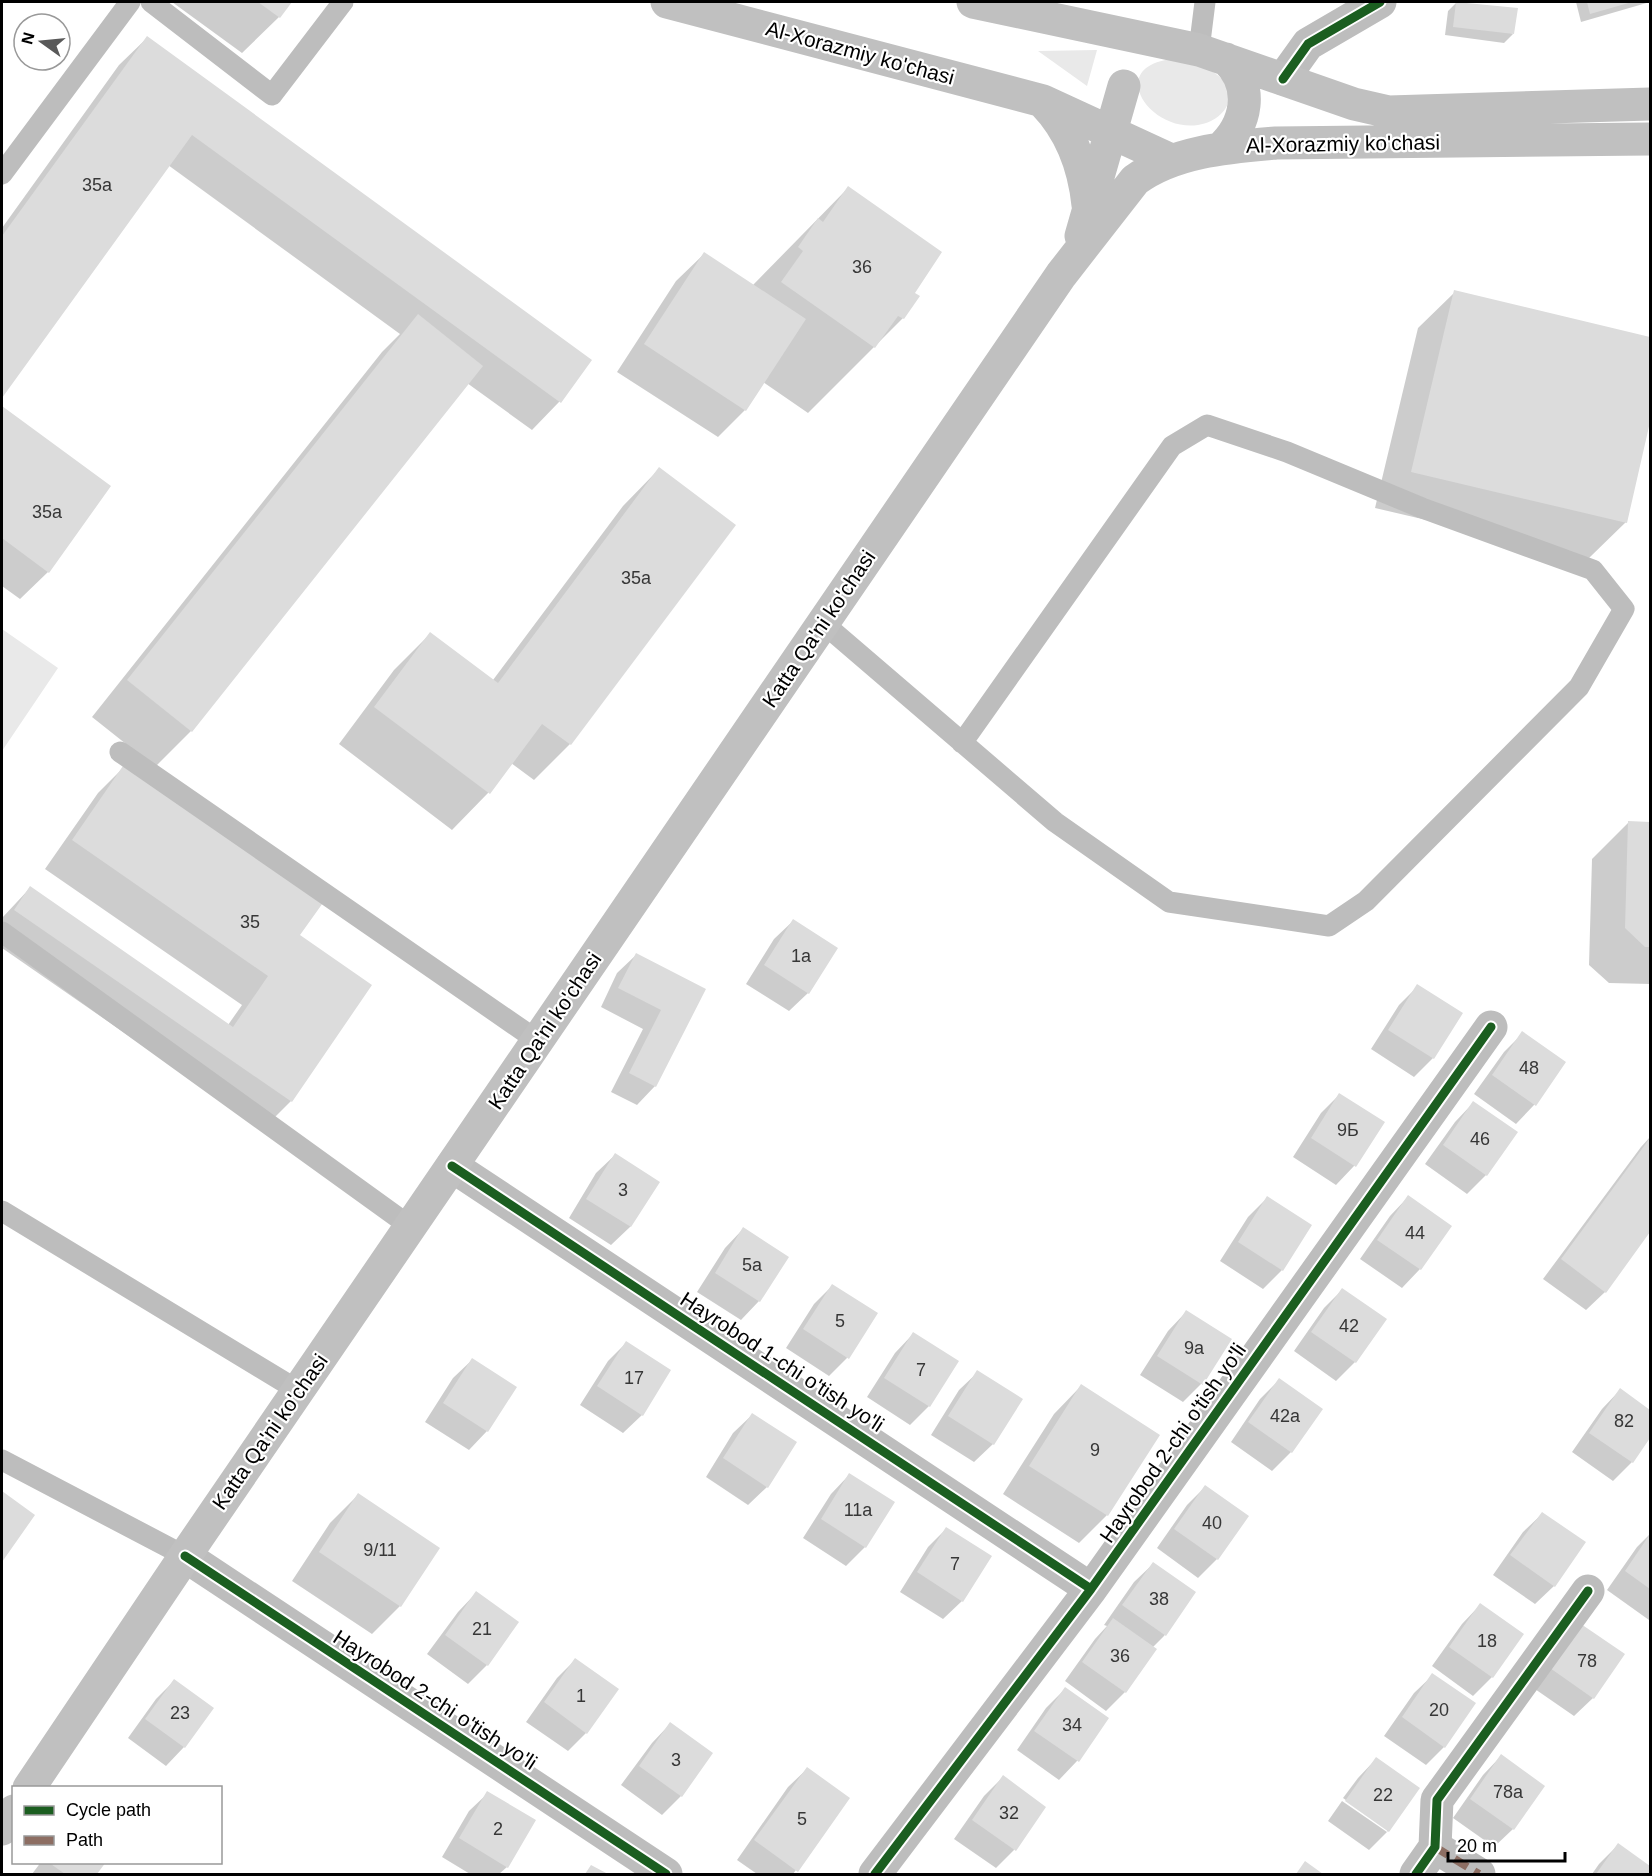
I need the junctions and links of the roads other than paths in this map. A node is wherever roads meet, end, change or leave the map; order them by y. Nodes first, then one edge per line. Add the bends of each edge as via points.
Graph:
1 (130, 2) edge
2 (151, 2) edge
3 (343, 2) edge
4 (667, 2) edge
5 (973, 2) edge
6 (1205, 2) edge
7 (1380, 2) edge
8 (1198, 50) junction
9 (1283, 80) junction
10 (1124, 86) junction
11 (1043, 101) junction
12 (1650, 104) edge
13 (1111, 133) junction
14 (1650, 139) edge
15 (1220, 149) junction
16 (1161, 156) junction
17 (2, 174) edge
18 (1087, 216) junction
19 (1061, 275) junction
20 (823, 623) junction
21 (962, 743) junction
22 (120, 752) dead end
23 (2, 932) edge
24 (1491, 1027) dead end
25 (538, 1041) junction
26 (452, 1166) junction
27 (2, 1211) edge
28 (411, 1227) junction
29 (298, 1391) junction
30 (2, 1460) edge
31 (185, 1556) junction
32 (1091, 1588) junction
33 (1588, 1591) dead end
34 (30, 1786) edge
35 (1435, 1847) junction
36 (666, 1875) edge
37 (875, 1875) edge
38 (1416, 1875) edge
39 (1479, 1875) edge

1 - 17 lane
2 - 3 lane via 272,95
4 - 11 main road, Al-Xorazmiy ko'chasi
5 - 8 main road, Al-Xorazmiy ko'chasi
6 - 8 lane
7 - 9 street via 1308,44
8 - 9 main road, Al-Xorazmiy ko'chasi
8 - 10 main road via 1153,48 1132,68
8 - 15 main road via 1236,69 1243,83 1243,114 1235,133
9 - 12 main road, Al-Xorazmiy ko'chasi via 1354,104 1395,112
10 - 13 main road
10 - 16 main road via 1127,124 1138,141
11 - 13 main road, Al-Xorazmiy ko'chasi
11 - 18 main road via 1057,116 1079,161
13 - 16 main road, Al-Xorazmiy ko'chasi
13 - 18 main road
14 - 15 main road, Al-Xorazmiy ko'chasi via 1296,142
15 - 16 main road, Al-Xorazmiy ko'chasi
16 - 19 main road via 1124,191
18 - 19 main road
19 - 20 main road, Katta Qa'ni ko'chasi
20 - 21 lane
20 - 25 main road, Katta Qa'ni ko'chasi
21 - 21 lane via 1055,822 1169,902 1329,926 1366,901 1579,687 1624,609 1593,570 1207,425 1172,446
22 - 25 lane
23 - 28 lane
24 - 32 street, Hayrobod 2-chi o'tish yo'li
25 - 26 main road, Katta Qa'ni ko'chasi
26 - 28 main road, Katta Qa'ni ko'chasi
26 - 32 street, Hayrobod 1-chi o'tish yo'li
27 - 29 lane
28 - 29 main road, Katta Qa'ni ko'chasi
29 - 31 main road, Katta Qa'ni ko'chasi
30 - 31 lane
31 - 34 main road, Katta Qa'ni ko'chasi
31 - 36 street, Hayrobod 2-chi o'tish yo'li
32 - 37 street, Hayrobod 2-chi o'tish yo'li
33 - 35 street via 1437,1800
35 - 38 street
35 - 39 street

